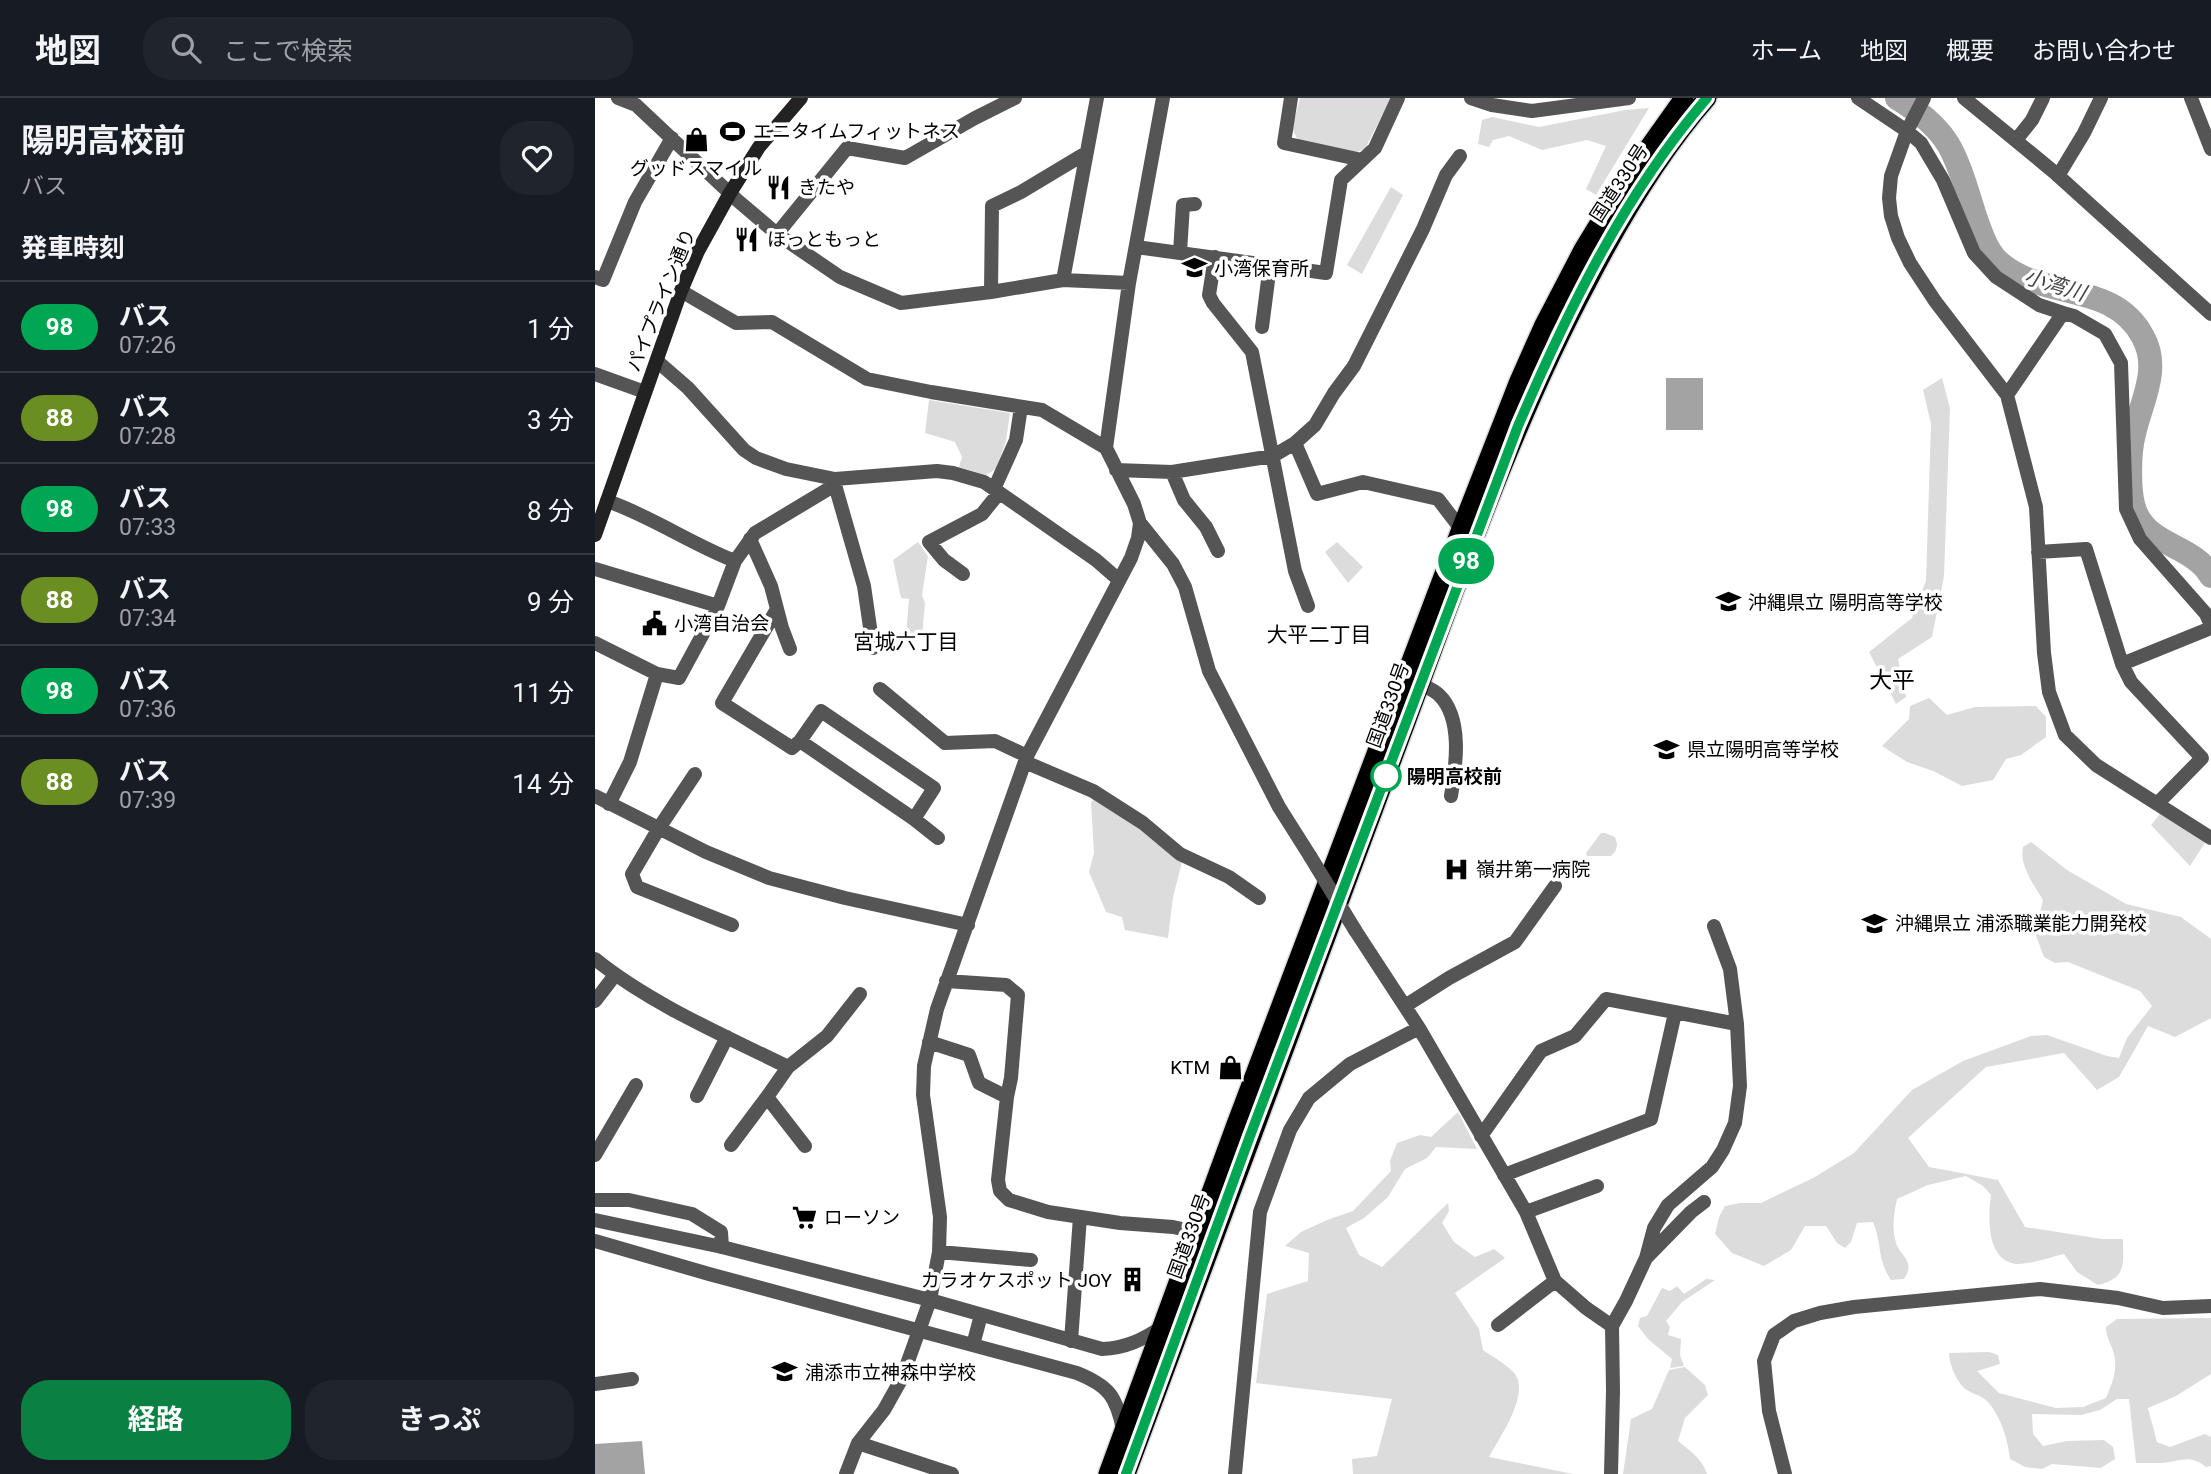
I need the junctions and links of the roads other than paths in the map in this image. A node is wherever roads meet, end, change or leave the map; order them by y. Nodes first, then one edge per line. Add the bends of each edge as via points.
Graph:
1 (618, 98) edge
2 (801, 98) edge
3 (1015, 98) edge
4 (1097, 98) edge
5 (1163, 98) edge
6 (1291, 98) edge
7 (1398, 98) edge
8 (1471, 98) edge
9 (1629, 98) edge
10 (1684, 98) edge
11 (1707, 98) edge
12 (1859, 98) edge
13 (1964, 98) edge
14 (2043, 98) edge
15 (2101, 98) edge
16 (2191, 98) edge
17 (1923, 99) edge
18 (1534, 105) edge
19 (1907, 131) junction
20 (671, 138) junction
21 (2016, 140) junction
22 (2211, 149) edge
23 (1086, 153) junction
24 (1460, 156) dead end
25 (1362, 160) junction
26 (2058, 176) junction
27 (730, 193) junction
28 (1195, 204) dead end
29 (778, 234) junction
30 (1136, 247) junction
31 (1180, 253) junction
32 (1215, 257) junction
33 (1270, 265) junction
34 (595, 277) edge
35 (1063, 280) junction
36 (1129, 283) junction
37 (681, 291) junction
38 (991, 292) junction
39 (2063, 313) junction
40 (2211, 314) edge
41 (1262, 327) dead end
42 (657, 361) junction
43 (595, 374) edge
44 (645, 393) junction
45 (2007, 396) junction
46 (1021, 407) junction
47 (1295, 443) junction
48 (1106, 448) junction
49 (1273, 456) junction
50 (1116, 470) junction
51 (1172, 472) junction
52 (835, 482) junction
53 (996, 491) junction
54 (607, 501) junction
55 (1140, 523) junction
56 (1461, 529) junction
57 (595, 535) edge
58 (750, 539) junction
59 (1218, 551) dead end
60 (2038, 552) junction
61 (734, 561) junction
62 (595, 569) edge
63 (963, 574) dead end
64 (1119, 580) junction
65 (718, 606) junction
66 (1307, 606) dead end
67 (777, 608) junction
68 (2211, 626) edge
69 (595, 643) edge
70 (873, 648) dead end
71 (790, 649) dead end
72 (2122, 664) junction
73 (657, 674) junction
74 (1420, 684) junction
75 (880, 689) dead end
76 (800, 741) junction
77 (1026, 759) junction
78 (695, 774) dead end
79 (595, 796) edge
80 (1451, 796) dead end
81 (609, 804) junction
82 (2157, 804) junction
83 (914, 819) junction
84 (659, 828) junction
85 (938, 838) dead end
86 (2211, 838) edge
87 (1556, 887) dead end
88 (1259, 898) dead end
89 (732, 925) dead end
90 (968, 925) junction
91 (1714, 926) dead end
92 (595, 959) edge
93 (615, 975) junction
94 (946, 981) junction
95 (860, 994) dead end
96 (595, 1000) edge
97 (1405, 1006) junction
98 (1675, 1013) junction
99 (1737, 1024) junction
100 (1419, 1028) junction
101 (727, 1037) junction
102 (929, 1042) junction
103 (787, 1067) junction
104 (636, 1085) dead end
105 (697, 1096) dead end
106 (767, 1097) junction
107 (1007, 1097) junction
108 (1481, 1136) junction
109 (731, 1145) dead end
110 (804, 1146) dead end
111 (595, 1155) edge
112 (1504, 1175) junction
113 (1597, 1186) dead end
114 (595, 1200) edge
115 (1704, 1202) dead end
116 (1526, 1212) junction
117 (1080, 1217) junction
118 (595, 1220) edge
119 (1196, 1232) junction
120 (595, 1241) edge
121 (722, 1247) junction
122 (939, 1252) junction
123 (1646, 1258) junction
124 (1031, 1260) dead end
125 (1555, 1280) junction
126 (930, 1300) junction
127 (2211, 1306) edge
128 (981, 1315) junction
129 (1498, 1325) dead end
130 (1612, 1326) junction
131 (1162, 1327) junction
132 (919, 1331) junction
133 (1071, 1341) junction
134 (973, 1345) junction
135 (632, 1379) dead end
136 (595, 1384) edge
137 (1123, 1429) junction
138 (858, 1443) junction
139 (846, 1474) edge
140 (953, 1474) edge
141 (1108, 1474) edge
142 (1126, 1474) edge
143 (1235, 1474) edge
144 (1611, 1474) edge
145 (1784, 1474) edge

1 - 20 street via 636,105
2 - 27 main road, パイプライン通り via 759,147
3 - 29 street via 905,159 847,148
4 - 23 street
5 - 30 street
6 - 25 street via 1284,143
7 - 25 street via 1375,148
8 - 18 street via 1492,105
9 - 18 street
10 - 56 highway, 国道330号 via 1583,250 1519,381
11 - 74 highway, 国道330号 via 1622,217 1561,332 1511,445
12 - 19 street
13 - 21 street
14 - 21 street
15 - 26 street
16 - 22 street
17 - 19 street
19 - 39 street via 1921,144 1943,180 1974,253 1996,277 2039,305
19 - 45 street via 1891,176 1889,198 1898,238 1935,301
20 - 27 street
20 - 34 street via 635,202 603,280
21 - 26 street
23 - 35 street
23 - 38 street via 992,206
24 - 47 street via 1446,175 1354,366 1315,425
25 - 33 street via 1341,180 1326,273
26 - 40 street
27 - 29 street
27 - 37 main road, パイプライン通り
28 - 31 street via 1183,205
29 - 38 street via 840,277 901,303
30 - 31 street
30 - 36 street
31 - 32 street
32 - 33 street
32 - 49 street via 1209,295 1252,352
33 - 41 street
35 - 36 street
35 - 38 street
36 - 48 street
37 - 42 main road, パイプライン通り
37 - 46 street via 736,323 772,322 867,379
39 - 45 street
39 - 68 street via 2105,334 2121,363 2126,509 2140,539 2206,614
42 - 44 main road, パイプライン通り
42 - 52 street via 744,450 786,469
43 - 44 street
44 - 54 main road, パイプライン通り
45 - 60 street via 2036,507
46 - 48 street via 1042,410
46 - 53 street via 1016,440
47 - 49 street
47 - 56 street via 1317,494 1363,482 1439,499
48 - 50 street
49 - 51 street
49 - 66 street via 1295,570
50 - 51 street
50 - 55 street
51 - 59 street via 1184,500
52 - 53 street via 937,471 984,482
52 - 58 street
52 - 70 street via 864,586
53 - 63 street via 982,514 929,542
53 - 64 street
54 - 57 main road, パイプライン通り
54 - 61 street
55 - 64 street
55 - 97 street, bridge via 1185,587 1209,671 1279,807
56 - 119 highway, 国道330号
58 - 61 street
58 - 67 street
60 - 72 street via 2085,549
60 - 82 street via 2049,692 2065,735 2097,765
61 - 65 street
62 - 65 street
64 - 77 street
65 - 73 street via 679,678
67 - 71 street
67 - 76 street via 722,703 792,748
68 - 72 street
69 - 73 street
72 - 82 street via 2131,682 2202,758
73 - 81 street via 630,762
74 - 80 street via 1441,696 1454,725 1456,769
74 - 142 highway, 国道330号
75 - 77 street via 945,743 995,741
76 - 83 street
76 - 83 street via 821,711 935,788
77 - 88 street via 1093,791 1143,822 1180,854 1230,877
77 - 90 street
78 - 84 street
79 - 81 street
81 - 84 street
82 - 86 street
83 - 85 street
84 - 89 street via 632,874 638,887
84 - 90 street via 769,878
87 - 97 street via 1515,942
90 - 94 street
91 - 99 street via 1730,969
92 - 93 street
93 - 96 street
93 - 101 street
94 - 102 street
94 - 107 street via 1006,985 1018,995
95 - 103 street via 827,1036
97 - 100 street
98 - 99 street
98 - 108 street via 1606,999 1575,1036 1541,1051
98 - 112 street via 1651,1119
99 - 123 street via 1740,1086 1735,1123 1712,1167 1668,1205 1654,1228
100 - 108 street
100 - 143 street via 1350,1064 1309,1098 1290,1130 1260,1212
101 - 103 street
101 - 105 street
102 - 107 street via 969,1055 979,1083
102 - 122 street via 923,1095 940,1217
103 - 106 street
104 - 111 street
106 - 109 street
106 - 110 street
107 - 117 street via 1000,1191 1009,1200
108 - 112 street
112 - 116 street
113 - 116 street
114 - 121 street via 629,1200 692,1214 721,1232
115 - 123 street
116 - 125 street
117 - 119 street
117 - 133 street
118 - 121 street
119 - 131 highway, 国道330号
120 - 132 street
121 - 126 street
122 - 124 street
122 - 126 street
123 - 130 street
125 - 129 street
125 - 130 street
126 - 128 street
126 - 132 street
127 - 145 street via 2162,1308 2040,1289 1854,1307 1794,1321 1774,1335 1764,1361 1769,1411
128 - 133 street
128 - 134 street
130 - 144 street
131 - 133 street via 1116,1349
131 - 137 highway, 国道330号
132 - 134 street
132 - 138 street via 902,1378
134 - 137 street via 1098,1381 1114,1398
135 - 136 street
137 - 141 highway, 国道330号
138 - 139 street
138 - 140 street

